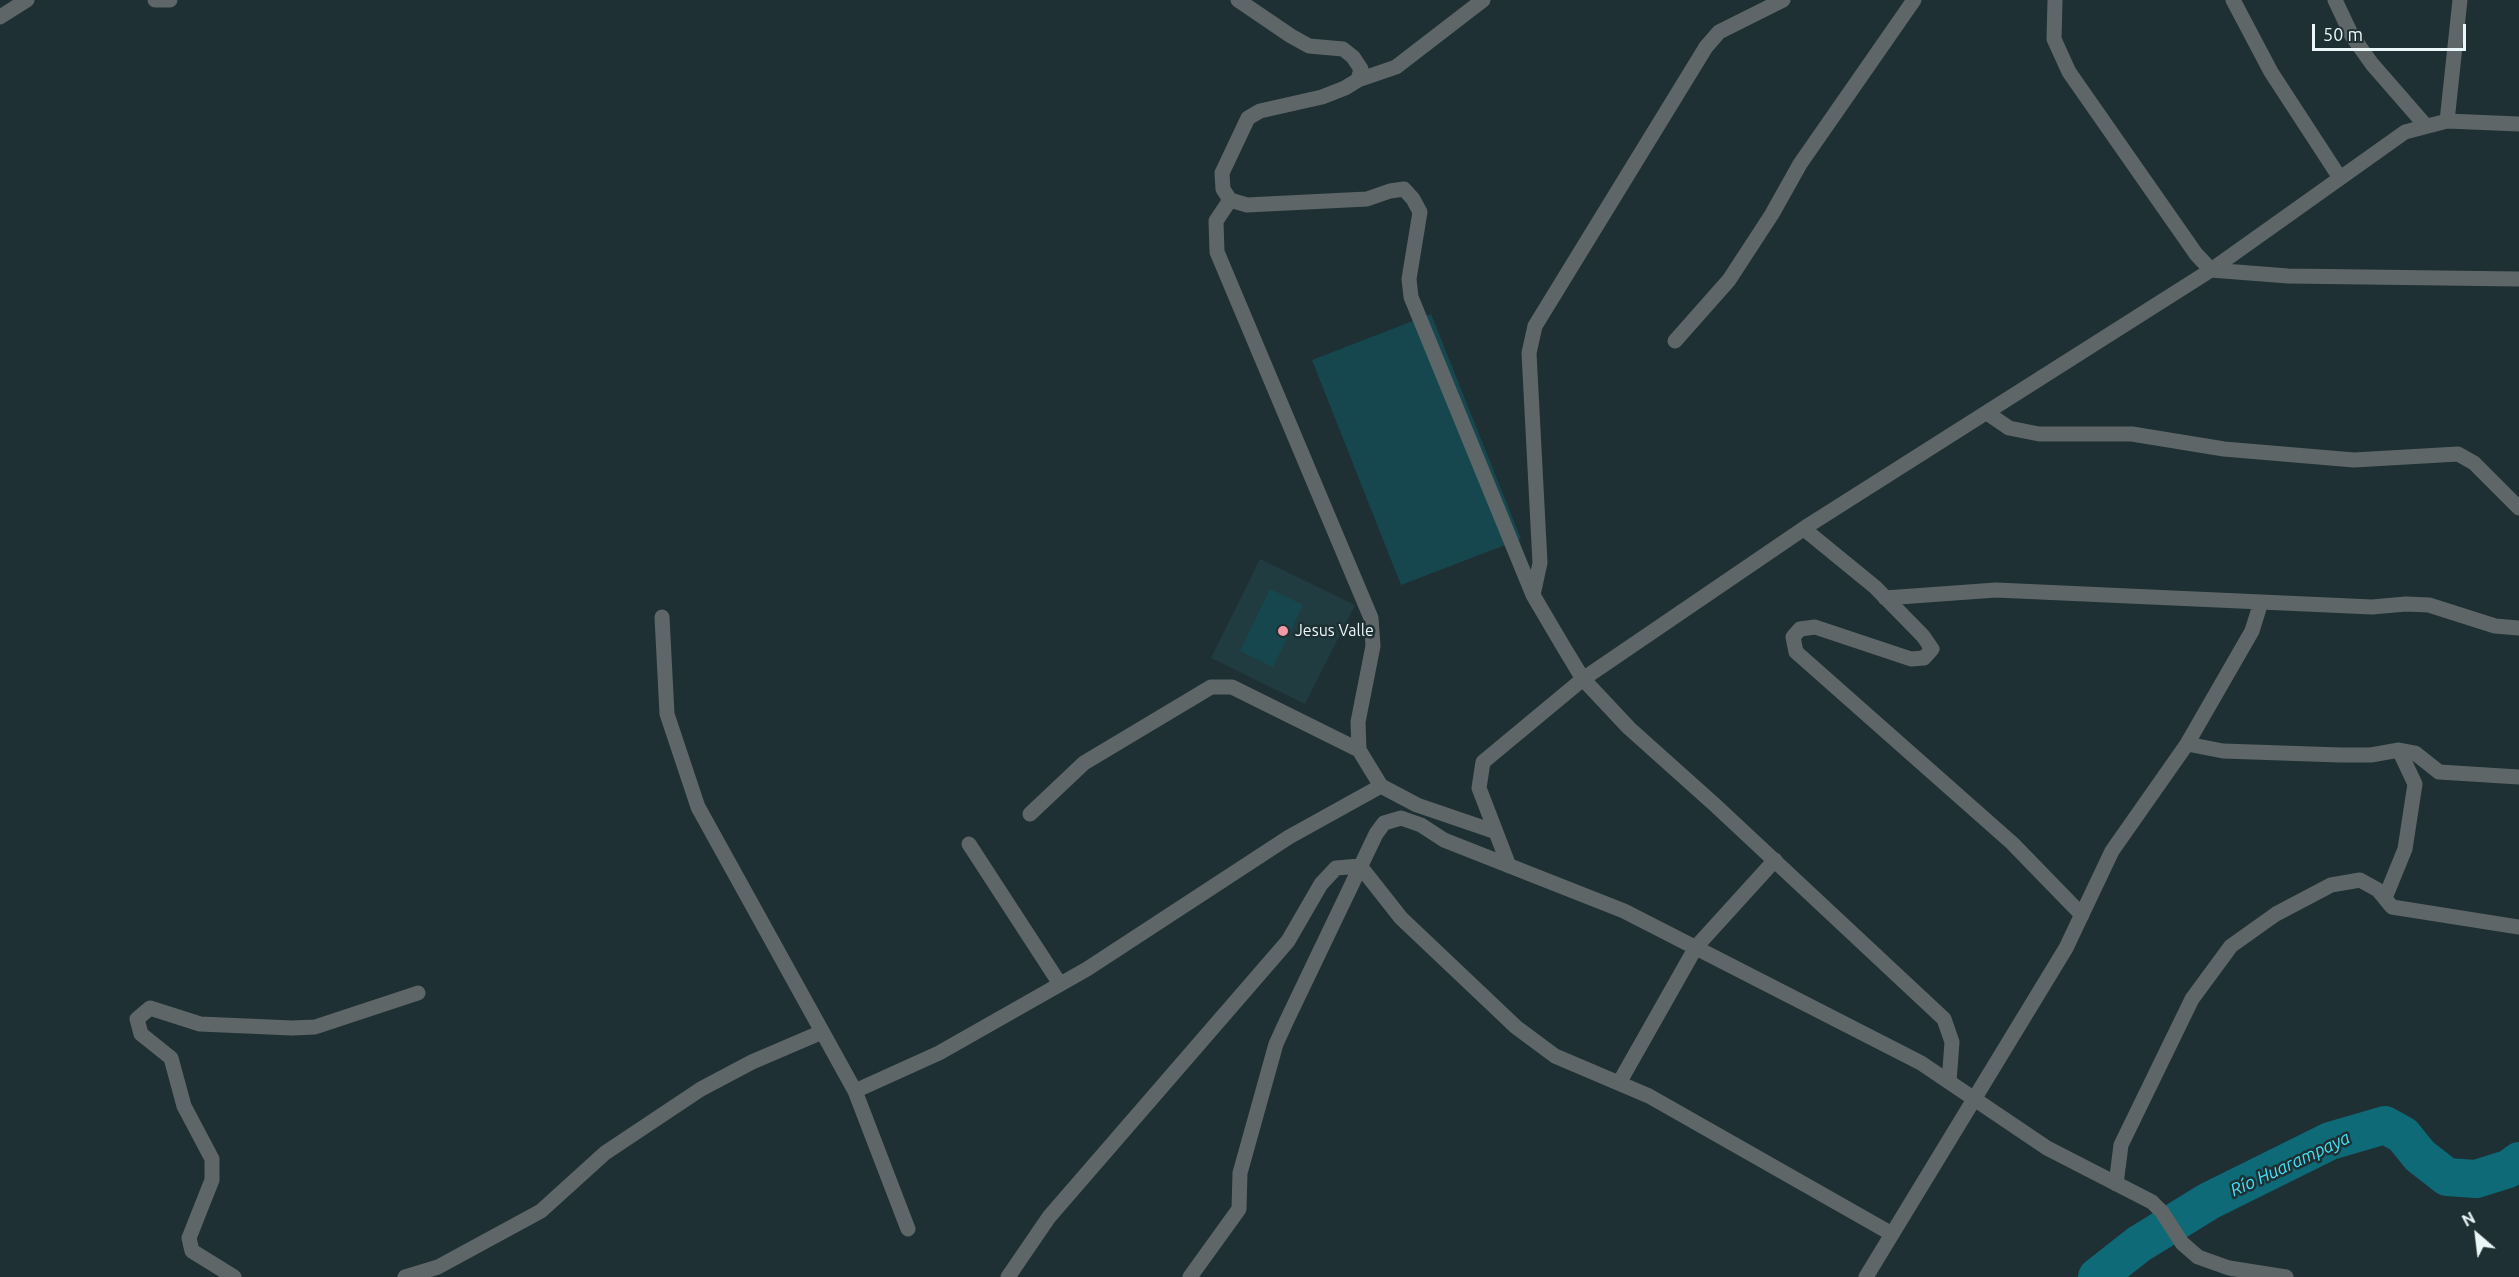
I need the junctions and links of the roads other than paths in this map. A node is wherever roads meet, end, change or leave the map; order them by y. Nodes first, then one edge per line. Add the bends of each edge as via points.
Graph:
1 (27, 0) edge
2 (155, 0) edge
3 (170, 0) edge
4 (1238, 0) edge
5 (1483, 0) edge
6 (1783, 0) edge
7 (1914, 0) edge
8 (2055, 0) edge
9 (2233, 0) edge
10 (2335, 0) edge
11 (2460, 0) edge
12 (0, 17) edge
13 (1358, 80) junction
14 (2447, 121) junction
15 (2519, 124) edge
16 (2426, 126) junction
17 (2340, 178) junction
18 (1230, 200) junction
19 (2211, 270) junction
20 (2519, 279) edge
21 (1675, 341) dead end
22 (1987, 413) junction
23 (2519, 508) edge
24 (1804, 529) junction
25 (1533, 595) junction
26 (1885, 598) junction
27 (2261, 602) junction
28 (662, 617) dead end
29 (2519, 628) edge
30 (1584, 679) junction
31 (2187, 744) junction
32 (1359, 750) junction
33 (2399, 750) junction
34 (2519, 777) edge
35 (1381, 786) junction
36 (1030, 814) dead end
37 (1496, 832) junction
38 (969, 844) dead end
39 (1774, 860) junction
40 (1360, 866) junction
41 (1509, 866) junction
42 (2385, 898) junction
43 (2082, 915) junction
44 (2519, 927) edge
45 (1696, 947) junction
46 (1060, 984) junction
47 (418, 993) dead end
48 (822, 1032) junction
49 (1949, 1082) junction
50 (1619, 1083) junction
51 (855, 1091) junction
52 (1974, 1100) junction
53 (2116, 1184) junction
54 (908, 1229) dead end
55 (1892, 1233) junction
56 (234, 1277) edge
57 (405, 1277) edge
58 (1008, 1277) edge
59 (1190, 1277) edge
60 (1866, 1277) edge
61 (2286, 1277) edge

1 - 12 street
2 - 3 street
4 - 13 street via 1309,45 1343,49 1361,69
5 - 13 street via 1396,67
6 - 25 street via 1719,32 1706,47 1535,326 1529,352 1540,563
7 - 21 street via 1800,164 1729,280
8 - 19 street via 2054,39 2069,72
9 - 17 street via 2271,72
10 - 16 street via 2352,36 2372,64
11 - 14 street
13 - 18 street via 1322,98 1260,111 1248,118 1222,173 1223,189
14 - 15 street
14 - 16 street
16 - 17 street via 2405,132
17 - 19 street
18 - 25 street via 1247,205 1367,199 1404,189 1413,199 1420,212 1409,279 1411,297
18 - 32 street via 1216,221 1217,252 1371,618 1373,646 1358,722
19 - 20 street via 2288,276
19 - 22 street
22 - 23 street via 2009,428 2039,434 2132,434 2224,449 2354,460 2458,454 2474,463
22 - 24 street
24 - 26 street
24 - 30 street
25 - 30 street
26 - 27 street via 1996,590
26 - 43 street via 1932,649 1924,658 1911,659 1815,627 1800,629 1793,637 1796,652 2012,843
27 - 29 street via 2372,607 2428,605 2495,626
27 - 31 street via 2252,631
28 - 48 street via 667,714 698,807
30 - 37 street via 1483,762 1479,788
30 - 39 street via 1629,728
31 - 33 street via 2223,751 2340,755
31 - 43 street via 2112,851
32 - 35 street
32 - 36 street via 1232,687 1211,687 1084,763
33 - 34 street via 2415,753 2439,772
33 - 42 street via 2415,784 2405,849
35 - 37 street via 1417,805
35 - 46 street via 1288,837
37 - 41 street
38 - 46 street
39 - 45 street
39 - 49 street via 1944,1019 1953,1042
40 - 41 street via 1384,823 1401,818 1443,840
40 - 50 street via 1401,918 1516,1027 1555,1056
40 - 58 street via 1336,868 1321,884 1288,941 1049,1217
40 - 59 street via 1276,1044 1240,1173 1239,1209
41 - 45 street via 1624,911
42 - 44 street via 2392,907
42 - 53 street via 2360,880 2331,885 2276,914 2231,946 2192,999 2121,1145
43 - 52 street
45 - 49 street via 1921,1063
45 - 50 street
46 - 51 street via 939,1053
47 - 56 street via 315,1027 200,1024 150,1008 137,1019 141,1034 171,1058 184,1106 212,1160 212,1180 189,1238 192,1251
48 - 51 street
48 - 57 street via 701,1089 605,1154 541,1211 438,1267
49 - 52 street
50 - 55 street via 1649,1096
51 - 54 street
52 - 53 street via 2047,1148
52 - 55 street
53 - 61 street via 2152,1202 2182,1244 2198,1257 2229,1268
55 - 60 street

